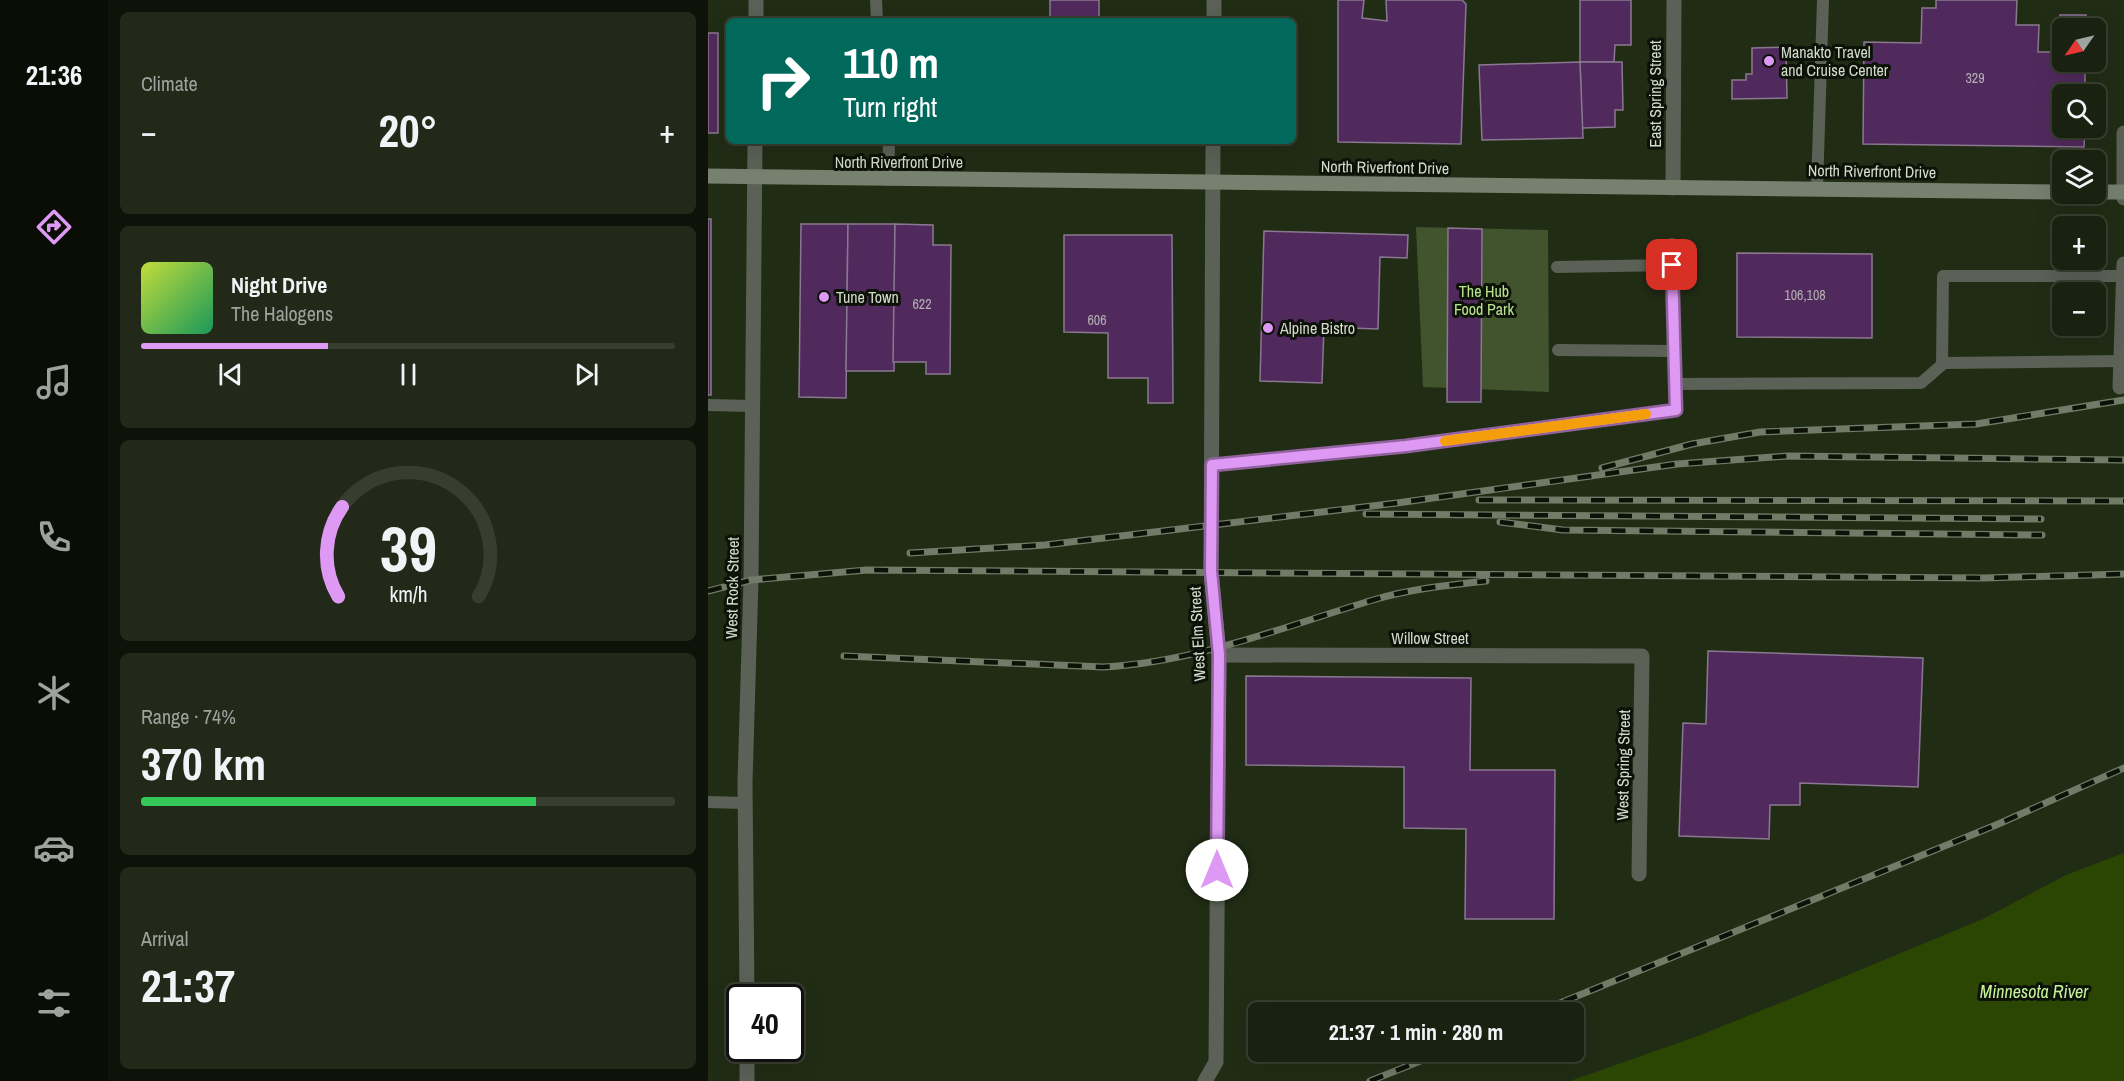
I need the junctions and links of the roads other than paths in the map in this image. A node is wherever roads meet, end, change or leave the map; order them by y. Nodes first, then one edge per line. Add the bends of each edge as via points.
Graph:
1 (756, 0) edge
2 (876, 0) edge
3 (1214, 0) edge
4 (1674, 0) edge
5 (1822, 0) edge
6 (756, 18) edge
7 (876, 18) edge
8 (1214, 18) edge
9 (2124, 133) edge
10 (754, 144) edge
11 (889, 144) edge
12 (1213, 144) edge
13 (708, 176) edge
14 (756, 178) junction
15 (888, 180) junction
16 (1214, 183) junction
17 (1673, 188) junction
18 (1818, 188) junction
19 (2052, 192) edge
20 (2106, 192) edge
21 (2124, 192) edge
22 (2124, 198) edge
23 (1672, 244) dead end
24 (2124, 264) edge
25 (1672, 265) junction
26 (1557, 267) dead end
27 (2124, 276) edge
28 (1558, 350) dead end
29 (1674, 351) junction
30 (2121, 361) junction
31 (1942, 364) junction
32 (1675, 384) junction
33 (2120, 387) dead end
34 (708, 405) edge
35 (752, 406) junction
36 (1212, 465) junction
37 (1219, 655) junction
38 (1642, 656) joint
39 (708, 802) edge
40 (745, 802) junction
41 (1639, 874) dead end
42 (747, 984) edge
43 (747, 1062) edge
44 (747, 1081) edge
45 (1205, 1081) edge

1 - 6 street
2 - 7 lane
3 - 8 street
4 - 17 street, East Spring Street
5 - 18 lane
9 - 21 street
10 - 14 street, West Rock Street
11 - 15 lane
12 - 16 street, West Elm Street
13 - 14 main road, North Riverfront Drive
14 - 15 main road, North Riverfront Drive
14 - 35 street, West Rock Street
15 - 16 main road, North Riverfront Drive
16 - 17 main road, North Riverfront Drive
16 - 36 street, West Elm Street
17 - 18 main road, North Riverfront Drive
18 - 19 main road, North Riverfront Drive
20 - 21 main road
21 - 22 street
23 - 25 lane
24 - 27 street
25 - 26 lane
25 - 29 lane
27 - 30 street
27 - 31 lane via 1943,276
28 - 29 lane
29 - 32 lane
30 - 31 lane
30 - 33 street
31 - 32 lane via 1920,383
32 - 36 lane via 1676,410 1406,446
34 - 35 lane
35 - 40 street, West Rock Street via 752,580
36 - 37 street, West Elm Street via 1211,571
37 - 38 street, Willow Street
37 - 45 street, West Elm Street via 1216,1062
38 - 41 street, West Spring Street
39 - 40 lane
40 - 42 street, West Rock Street
43 - 44 street

